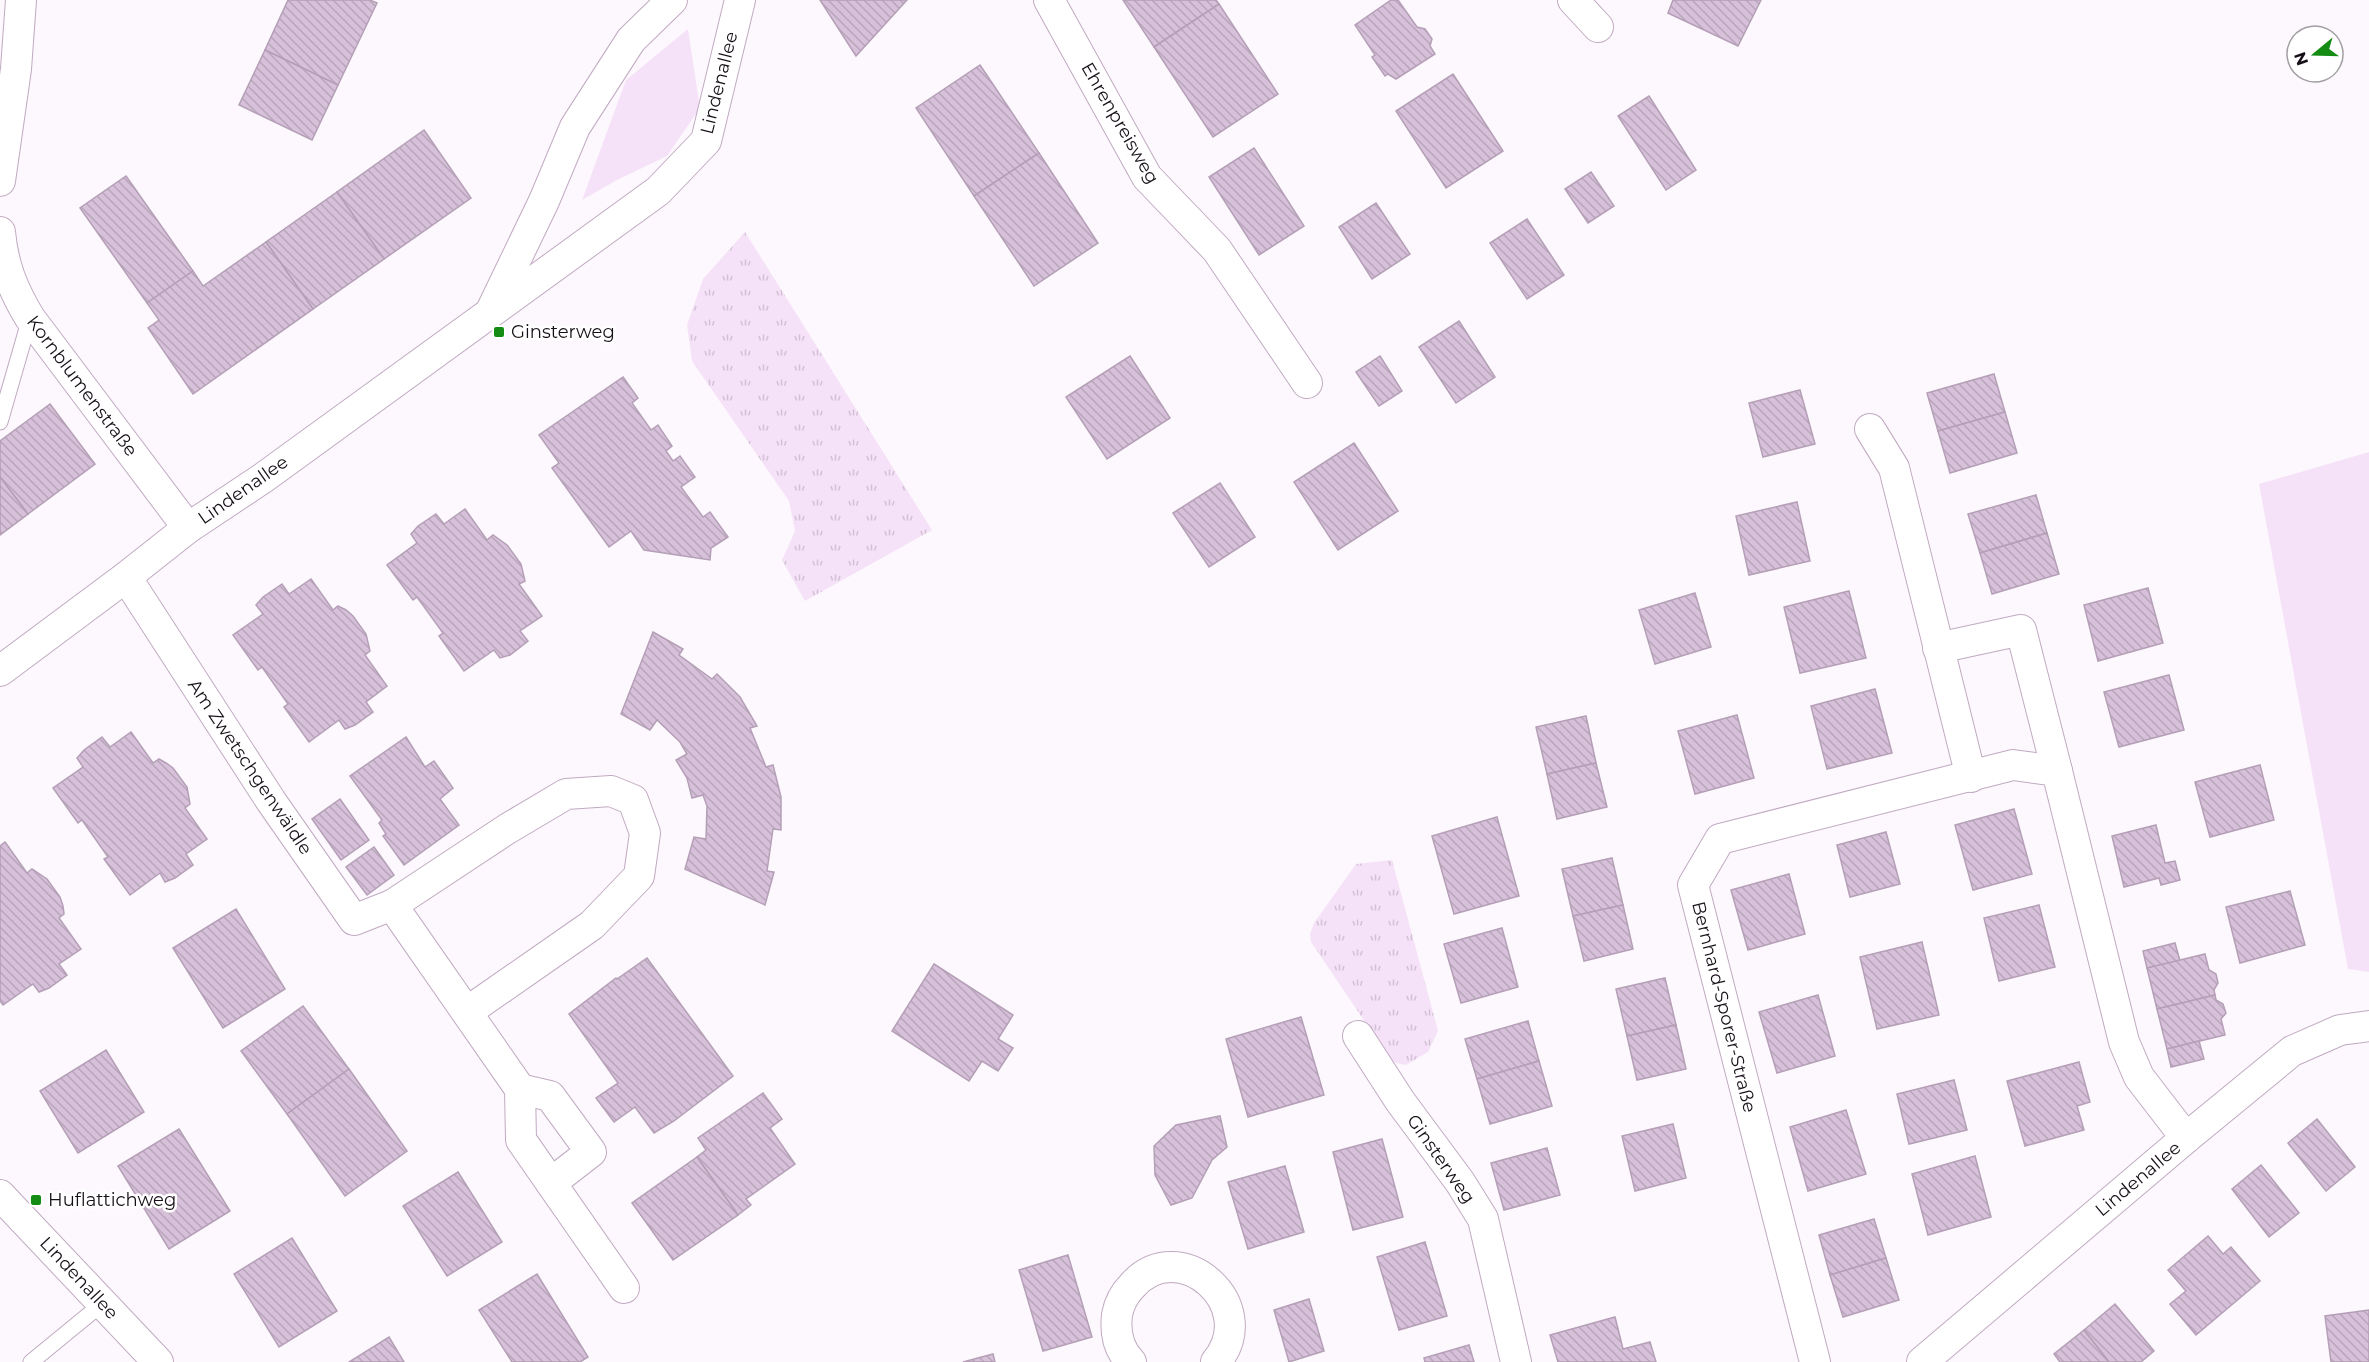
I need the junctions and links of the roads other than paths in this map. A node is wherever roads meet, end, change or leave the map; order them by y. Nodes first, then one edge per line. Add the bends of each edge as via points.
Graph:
1 (21, 0) edge
2 (672, 0) edge
3 (740, 0) edge
4 (1049, 0) edge
5 (1573, 0) edge
6 (1598, 27) dead end
7 (0, 181) edge
8 (0, 232) edge
9 (490, 313) junction
10 (30, 318) junction
11 (1307, 382) dead end
12 (0, 422) edge
13 (1870, 429) dead end
14 (188, 528) junction
15 (126, 577) junction
16 (1938, 648) junction
17 (0, 671) edge
18 (2057, 771) junction
19 (1971, 777) junction
20 (392, 905) junction
21 (466, 1012) junction
22 (2369, 1026) edge
23 (1358, 1036) dead end
24 (520, 1089) junction
25 (2186, 1138) junction
26 (551, 1183) junction
27 (0, 1195) edge
28 (624, 1288) dead end
29 (103, 1303) junction
30 (31, 1362) edge
31 (158, 1362) edge
32 (1131, 1362) edge
33 (1217, 1362) edge
34 (1515, 1362) edge
35 (1815, 1362) edge
36 (1922, 1362) edge

1 - 7 street
2 - 9 street, Lindenallee via 631,40 575,127
3 - 9 street, Lindenallee via 705,141 658,191
4 - 11 street, Ehrenpreisweg via 1147,177 1217,250
5 - 6 street
8 - 10 street, Kornblumenstraße via 14,290
9 - 14 street, Lindenallee
10 - 12 lane
10 - 14 street, Kornblumenstraße
13 - 16 street via 1894,468
14 - 15 street, Lindenallee
15 - 17 street, Lindenallee
15 - 20 street, Am Zwetschgenwäldle via 271,801 354,920
16 - 18 street via 2021,630
16 - 19 street
18 - 19 street, Bernhard-Sporer-Straße via 2013,765
18 - 25 street via 2124,1042 2139,1077
19 - 35 street, Bernhard-Sporer-Straße via 1720,839 1693,885
20 - 21 street
20 - 21 street, Am Zwetschgenwäldle via 566,794 611,791 633,800 645,833 639,876 592,925
21 - 24 street
22 - 25 street, Lindenallee via 2340,1030 2292,1051
23 - 34 street, Ginsterweg via 1483,1219
24 - 26 street via 521,1140
24 - 26 street via 550,1096 591,1152
25 - 36 street, Lindenallee
26 - 28 street
27 - 29 street, Lindenallee
29 - 30 lane
29 - 31 street, Lindenallee
32 - 33 street via 1119,1344 1118,1310 1136,1281 1167,1268 1200,1274 1224,1299 1229,1332

